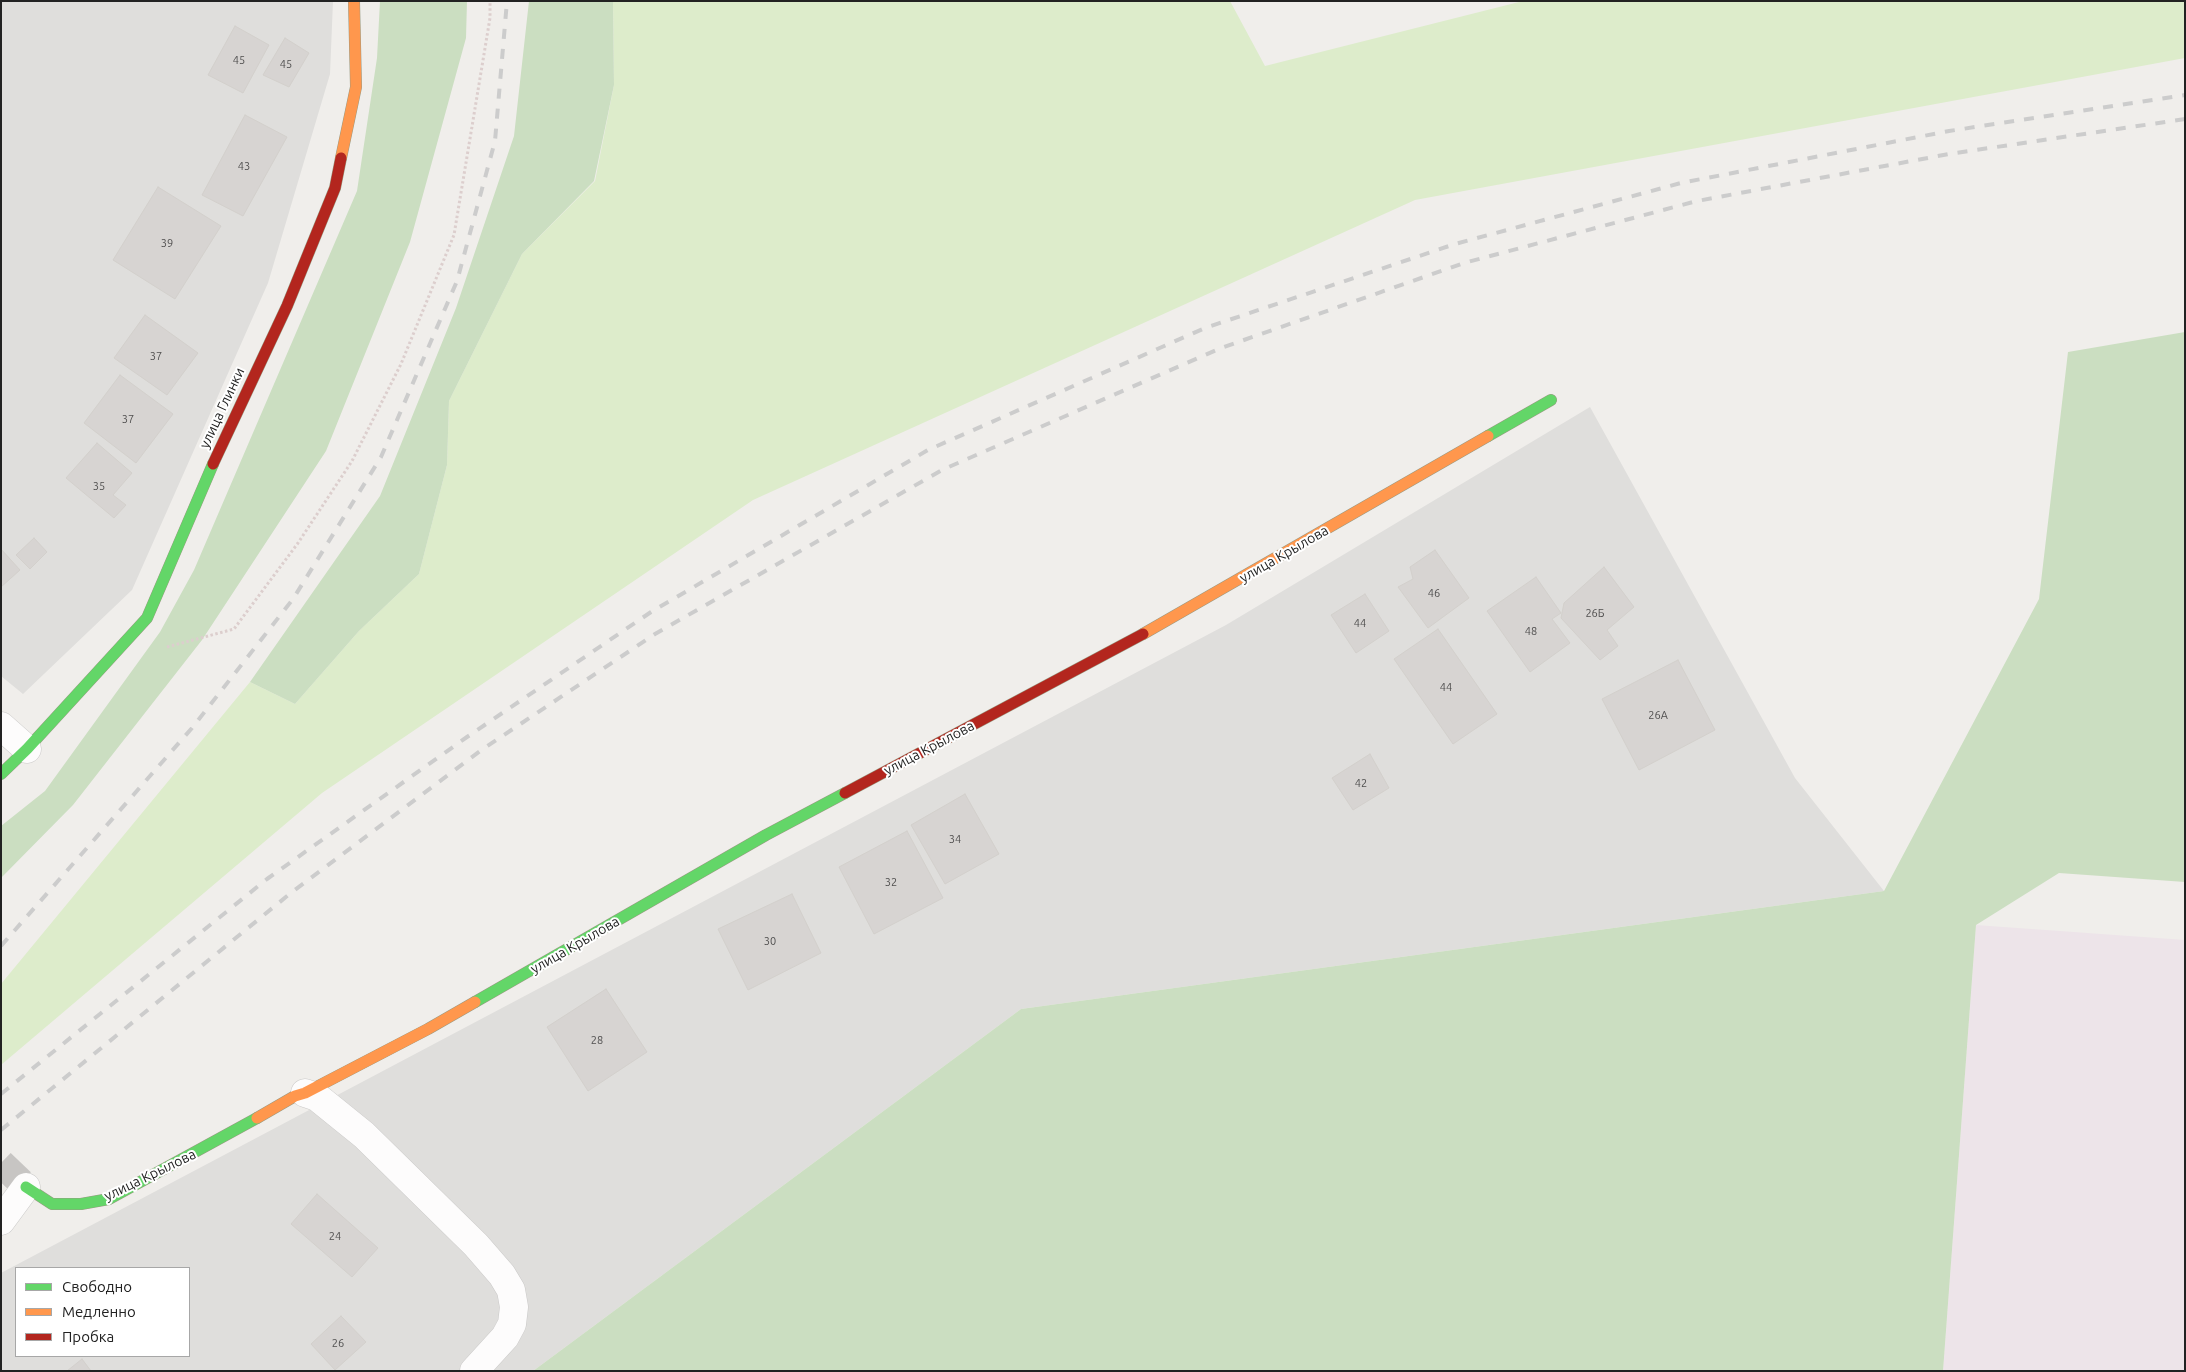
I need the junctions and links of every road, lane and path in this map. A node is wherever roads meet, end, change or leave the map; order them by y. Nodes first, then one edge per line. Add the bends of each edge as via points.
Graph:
1 (354, 1) edge
2 (490, 1) edge
3 (1551, 400) dead end
4 (160, 649) dead end
5 (1, 726) edge
6 (27, 749) junction
7 (1, 774) edge
8 (305, 1093) junction
9 (26, 1187) joint
10 (1, 1221) edge
11 (474, 1371) edge

1 - 6 street, улица Глинки via 356,87 335,188 287,306 201,490 147,618
2 - 4 path via 490,18 454,235 401,364 352,461 298,544 234,629
3 - 8 street, улица Крылова via 1181,614 766,835 428,1029
5 - 6 street
6 - 7 street, улица Глинки
8 - 9 street, улица Крылова via 109,1199 81,1204 52,1204
8 - 11 street via 317,1097 364,1135 476,1245 502,1275 511,1290 512,1324 505,1337
9 - 10 street, улица Крылова

